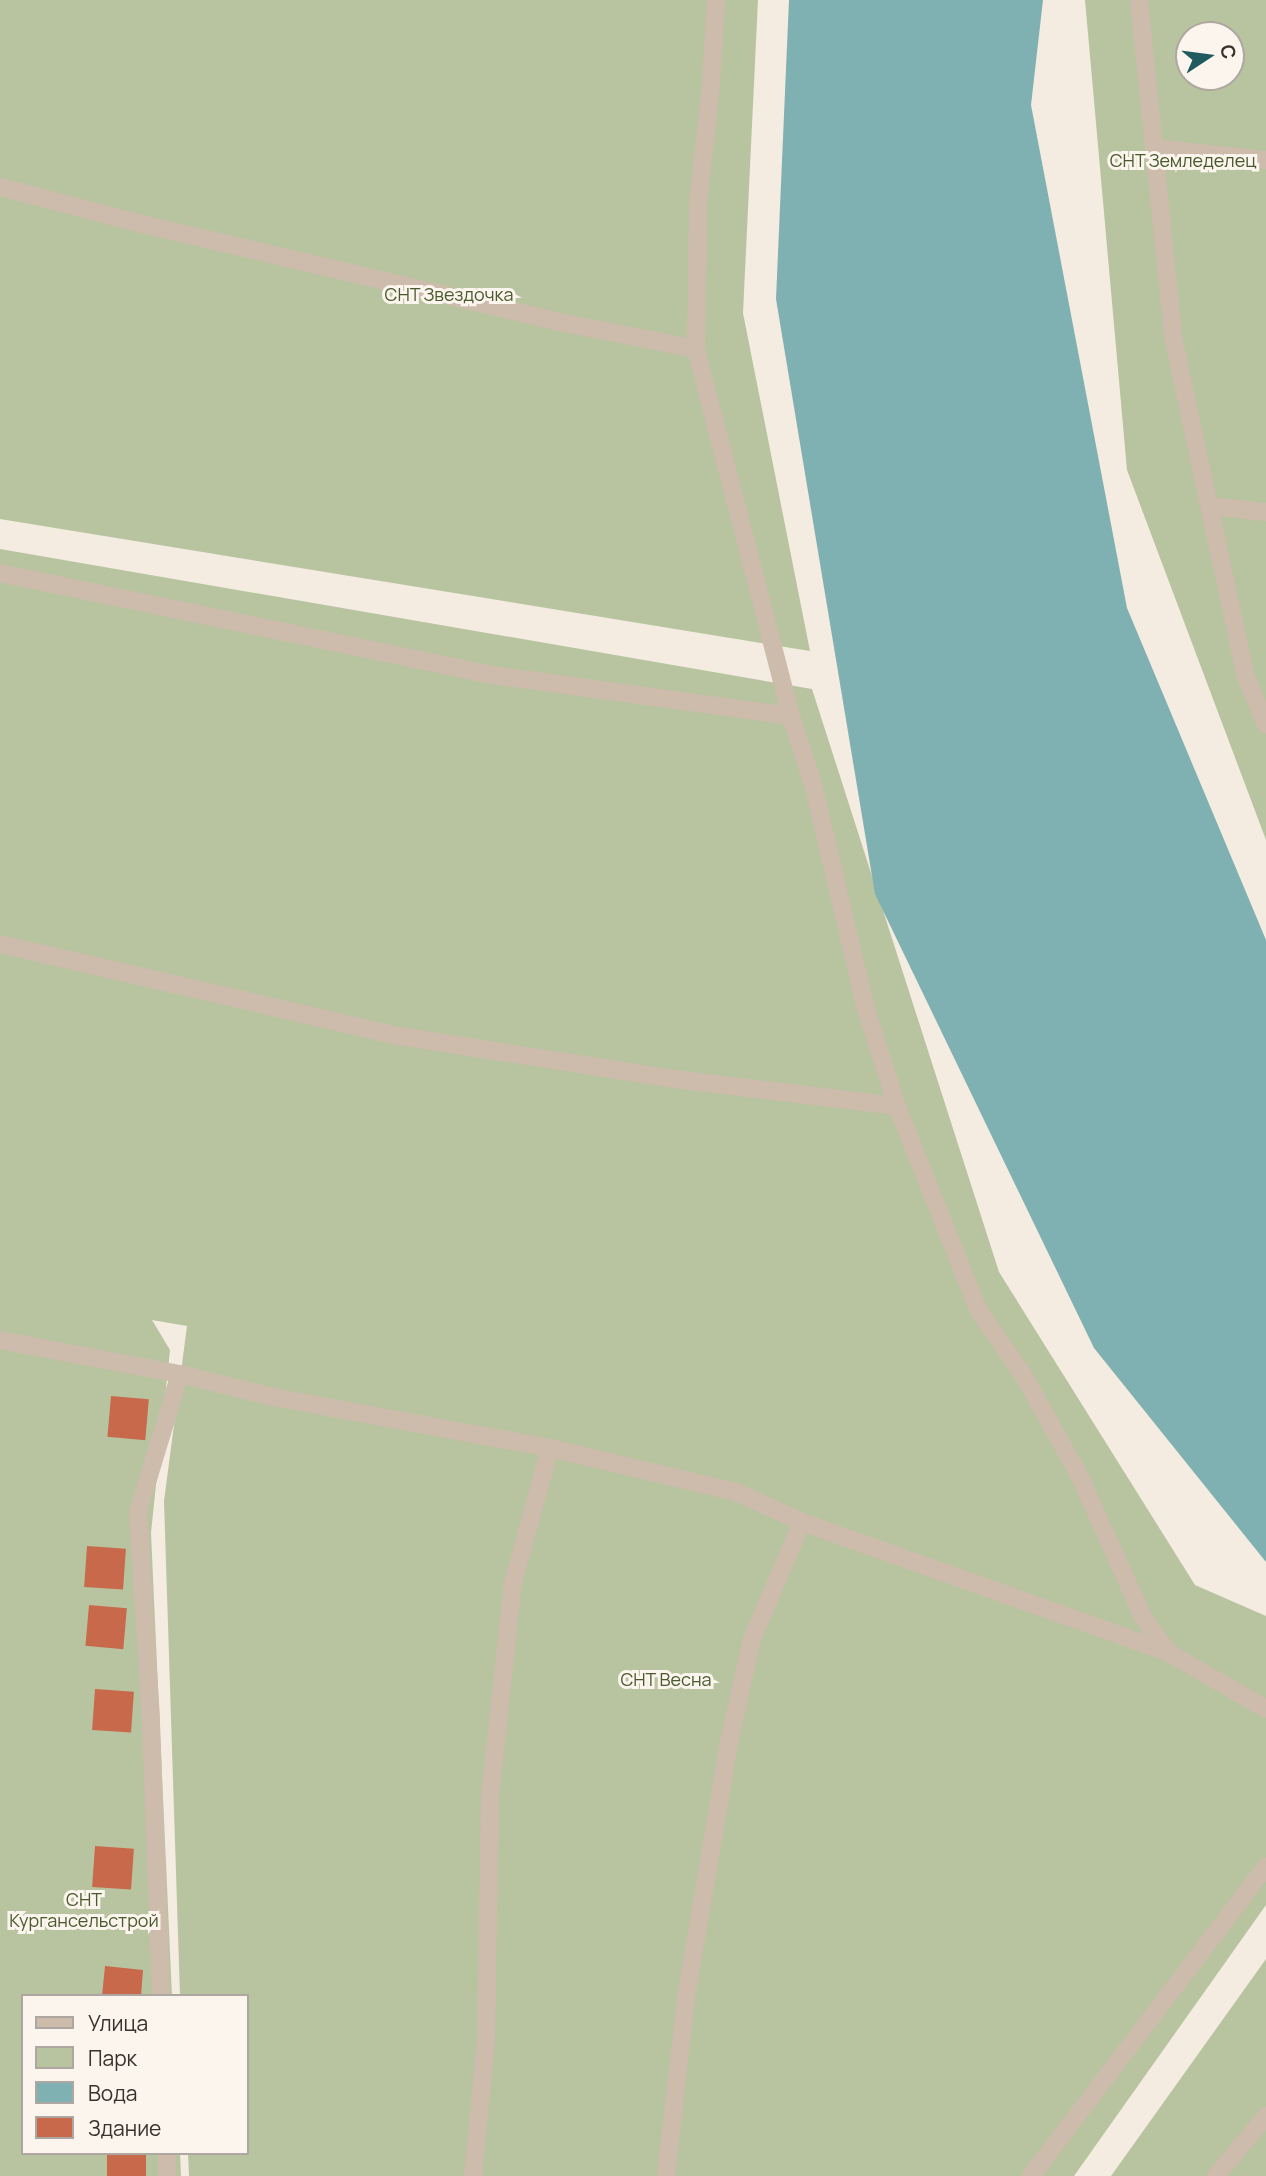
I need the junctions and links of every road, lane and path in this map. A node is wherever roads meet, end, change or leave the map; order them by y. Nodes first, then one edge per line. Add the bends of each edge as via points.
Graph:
1 (716, 0) edge
2 (1139, 0) edge
3 (1154, 148) junction
4 (1266, 160) edge
5 (0, 187) edge
6 (696, 349) junction
7 (1209, 506) junction
8 (1266, 512) edge
9 (0, 573) edge
10 (791, 716) junction
11 (1266, 725) edge
12 (0, 944) edge
13 (897, 1106) junction
14 (0, 1340) edge
15 (180, 1374) junction
16 (551, 1448) junction
17 (802, 1522) junction
18 (1169, 1653) junction
19 (1266, 1709) edge
20 (1266, 1866) edge
21 (161, 1994) edge
22 (1266, 2116) edge
23 (167, 2155) edge
24 (167, 2176) edge
25 (473, 2176) edge
26 (666, 2176) edge
27 (1031, 2176) edge
28 (1216, 2176) edge

1 - 6 street via 698,204
2 - 3 street
3 - 4 street
3 - 7 street via 1173,337
5 - 6 street via 544,318
6 - 10 street
7 - 8 street
7 - 11 street via 1247,677
9 - 10 street via 492,675
10 - 13 street via 814,788 865,1006
12 - 13 street via 393,1035 674,1079
13 - 18 street via 978,1310 1021,1373 1073,1464 1143,1617
14 - 15 street
15 - 16 street via 278,1398
15 - 21 street via 138,1512
16 - 17 street via 736,1492
16 - 25 street via 511,1596 490,1797 486,2042
17 - 18 street
17 - 26 street via 752,1639 730,1738 686,1997
18 - 19 street
20 - 27 street
22 - 28 street
23 - 24 street

